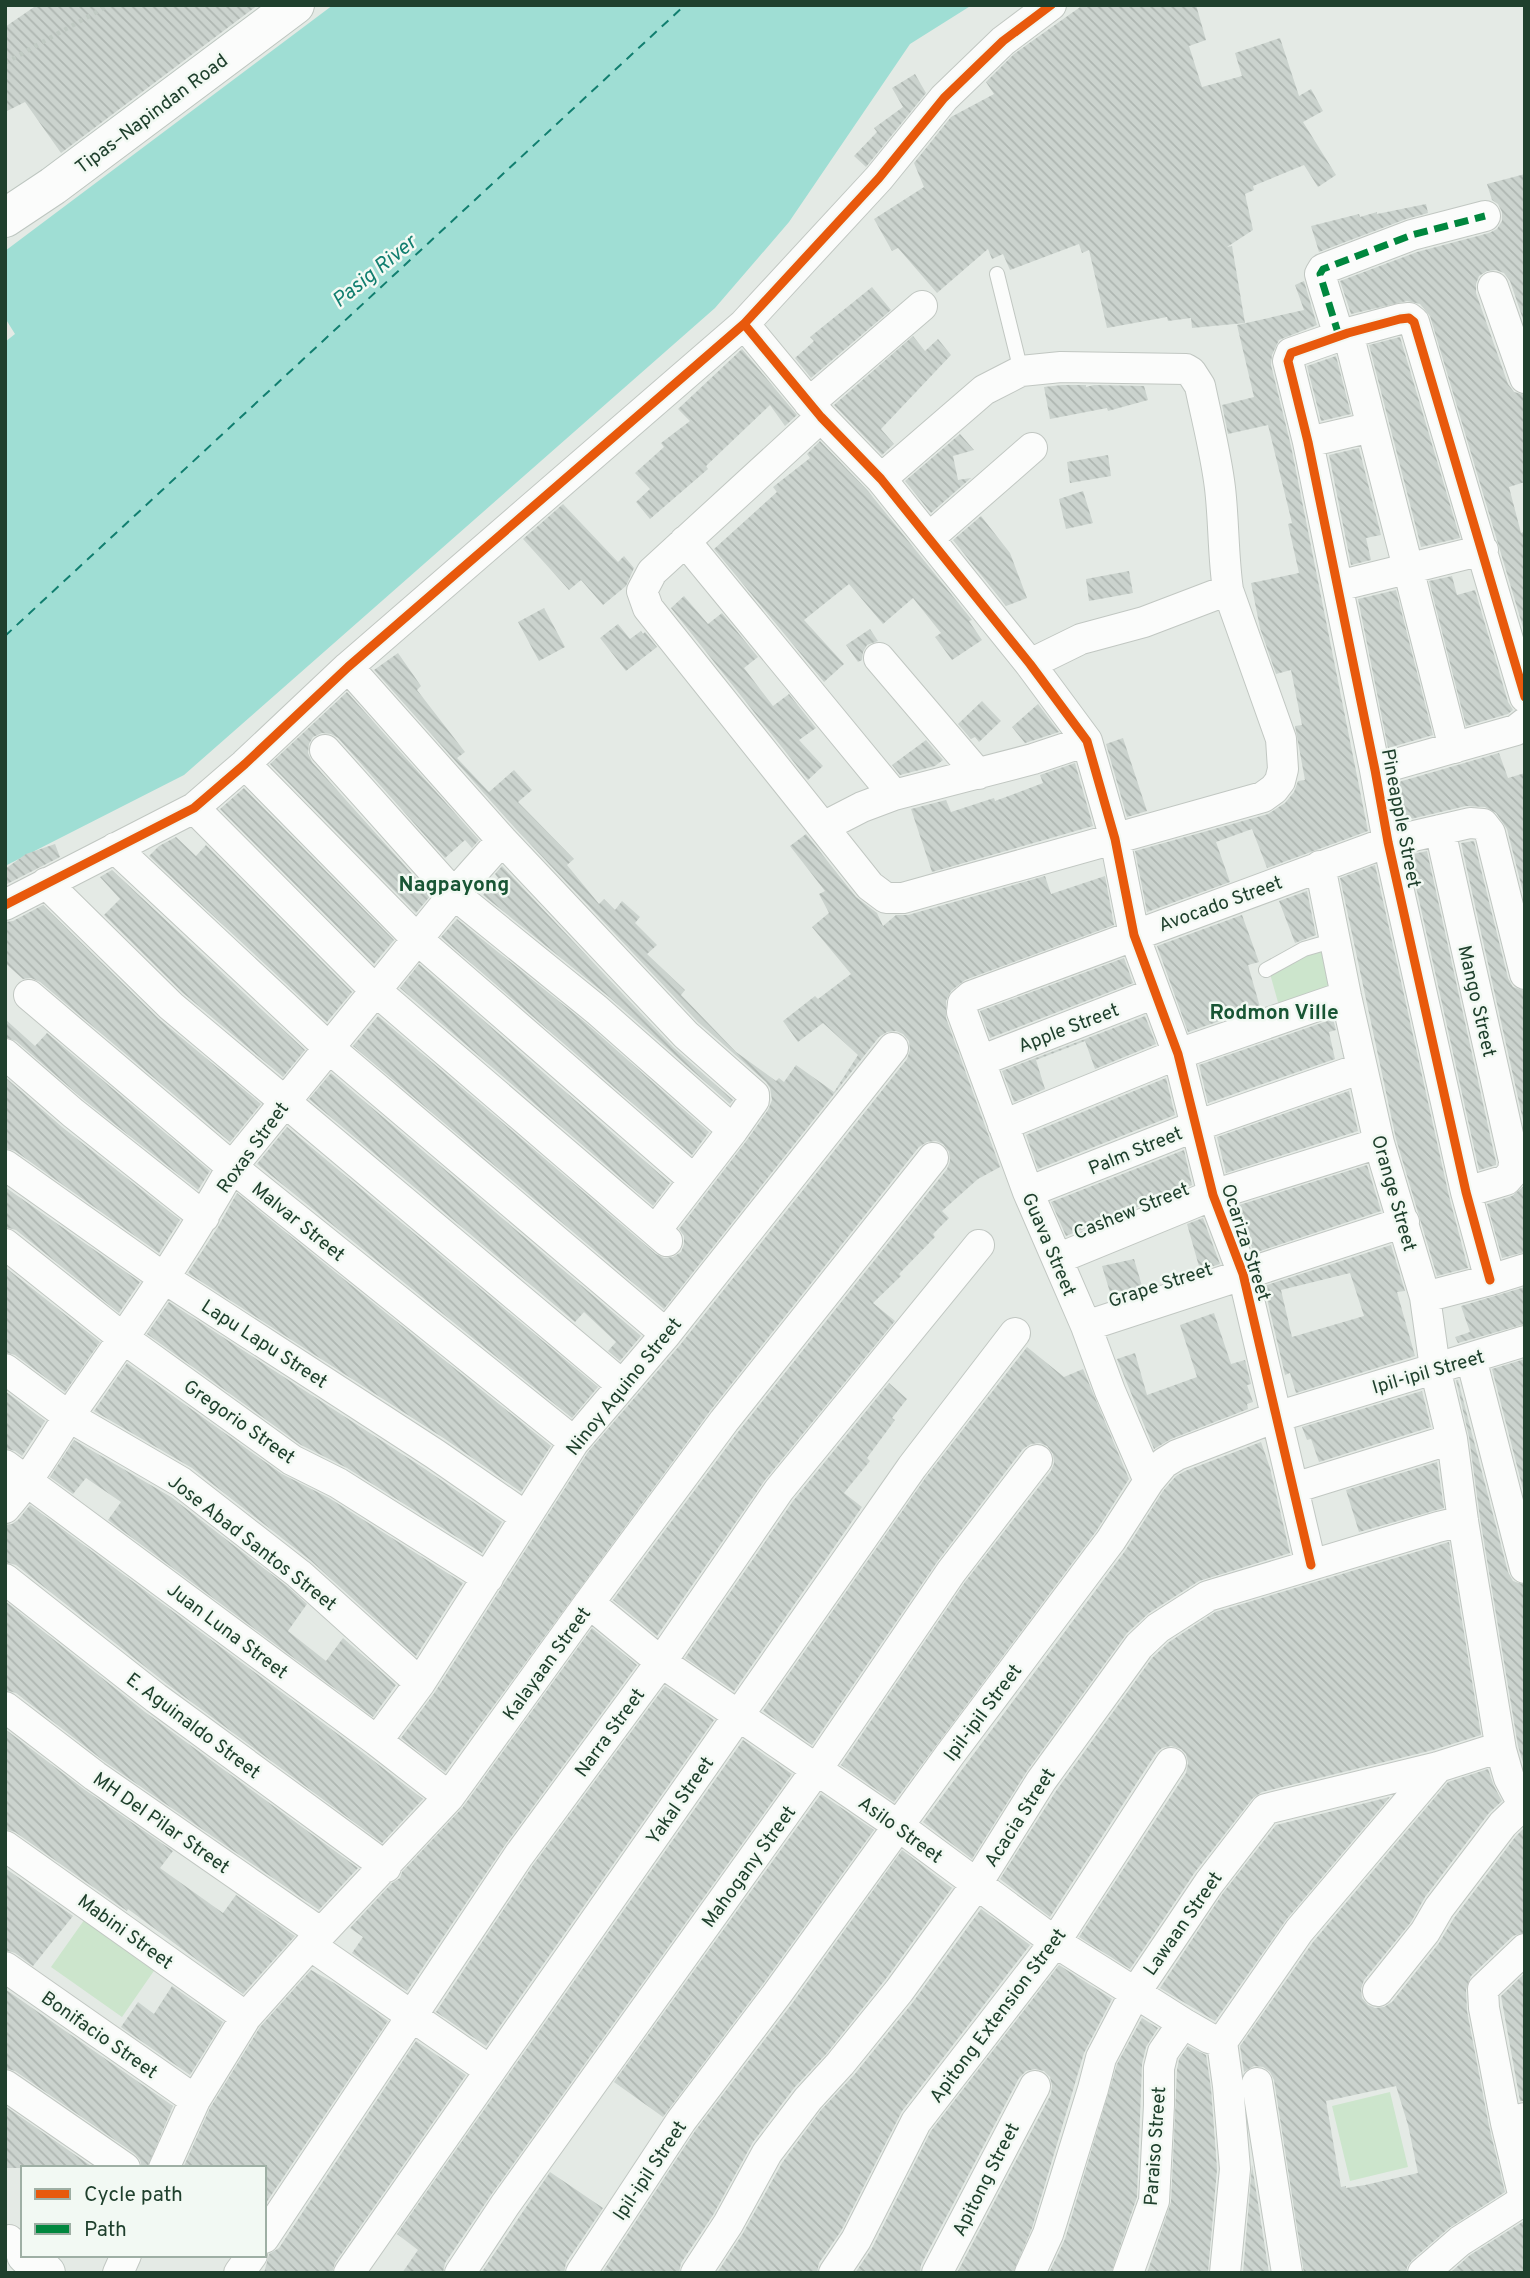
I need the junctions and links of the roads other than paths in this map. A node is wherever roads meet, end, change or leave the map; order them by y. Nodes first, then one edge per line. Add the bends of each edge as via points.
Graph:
1 (295, 5) edge
2 (1051, 5) edge
3 (1485, 216) dead end
4 (5, 219) edge
5 (997, 274) dead end
6 (1493, 287) dead end
7 (922, 306) dead end
8 (744, 324) junction
9 (1344, 334) junction
10 (1021, 371) junction
11 (1525, 378) edge
12 (815, 410) junction
13 (1372, 427) junction
14 (1308, 442) junction
15 (1032, 448) dead end
16 (881, 478) junction
17 (929, 538) junction
18 (685, 541) junction
19 (1483, 550) junction
20 (1408, 568) junction
21 (1338, 586) junction
22 (1228, 590) junction
23 (879, 658) dead end
24 (1030, 664) junction
25 (348, 667) junction
26 (1525, 697) edge
27 (1525, 723) edge
28 (1087, 741) junction
29 (1454, 748) junction
30 (325, 750) dead end
31 (245, 764) junction
32 (1375, 770) junction
33 (978, 775) junction
34 (894, 795) junction
35 (194, 808) junction
36 (823, 827) junction
37 (1440, 830) junction
38 (1115, 839) junction
39 (502, 840) junction
40 (1388, 842) junction
41 (115, 848) junction
42 (1320, 866) junction
43 (46, 883) junction
44 (454, 894) junction
45 (5, 905) edge
46 (1134, 935) junction
47 (417, 939) junction
48 (1335, 940) junction
49 (1266, 970) dead end
50 (1525, 974) edge
51 (376, 991) junction
52 (1155, 993) junction
53 (29, 995) dead end
54 (1346, 996) junction
55 (963, 1003) joint
56 (329, 1048) junction
57 (892, 1048) dead end
58 (5, 1054) edge
59 (1178, 1054) junction
60 (980, 1061) junction
61 (1362, 1068) junction
62 (285, 1100) junction
63 (1003, 1125) junction
64 (1196, 1126) junction
65 (733, 1130) junction
66 (1379, 1143) junction
67 (933, 1158) dead end
68 (5, 1166) edge
69 (232, 1167) junction
70 (694, 1180) junction
71 (1028, 1192) junction
72 (1466, 1192) junction
73 (1213, 1195) junction
74 (204, 1217) junction
75 (1404, 1222) junction
76 (5, 1244) edge
77 (979, 1245) dead end
78 (1057, 1259) junction
79 (1525, 1269) edge
80 (1243, 1275) junction
81 (164, 1278) junction
82 (1490, 1280) junction
83 (1425, 1297) junction
84 (1086, 1326) junction
85 (1015, 1333) dead end
86 (666, 1334) junction
87 (123, 1338) junction
88 (1523, 1348) edge
89 (1471, 1359) junction
90 (1435, 1368) junction
91 (5, 1369) edge
92 (622, 1385) junction
93 (68, 1416) junction
94 (1276, 1417) junction
95 (1452, 1439) junction
96 (574, 1442) junction
97 (1037, 1460) dead end
98 (17, 1473) edge
99 (1149, 1481) junction
100 (1294, 1488) junction
101 (5, 1508) edge
102 (526, 1517) junction
103 (1463, 1521) junction
104 (1311, 1565) junction
105 (1525, 1567) edge
106 (488, 1578) junction
107 (5, 1579) edge
108 (589, 1603) junction
109 (660, 1662) junction
110 (420, 1683) junction
111 (5, 1707) edge
112 (738, 1717) junction
113 (377, 1741) junction
114 (1501, 1750) junction
115 (1171, 1763) dead end
116 (1438, 1767) junction
117 (817, 1769) junction
118 (449, 1797) junction
119 (1524, 1806) edge
120 (900, 1827) junction
121 (5, 1846) edge
122 (386, 1867) junction
123 (976, 1885) junction
124 (316, 1939) junction
125 (1055, 1942) junction
126 (1525, 1949) edge
127 (5, 1968) edge
128 (1378, 1991) dead end
129 (1135, 1993) junction
130 (411, 2015) junction
131 (246, 2017) junction
132 (1183, 2023) junction
133 (1222, 2042) junction
134 (489, 2070) junction
135 (1256, 2082) dead end
136 (5, 2085) edge
137 (1035, 2086) dead end
138 (195, 2101) junction
139 (1515, 2121) edge
140 (122, 2166) edge
141 (165, 2166) edge
142 (266, 2235) edge
143 (27, 2257) edge
144 (125, 2257) edge
145 (250, 2257) edge
146 (46, 2273) edge
147 (118, 2273) edge
148 (239, 2273) edge
149 (349, 2273) edge
150 (460, 2273) edge
151 (581, 2273) edge
152 (696, 2273) edge
153 (834, 2273) edge
154 (937, 2273) edge
155 (1030, 2273) edge
156 (1128, 2273) edge
157 (1225, 2273) edge
158 (1287, 2273) edge
159 (1423, 2273) edge

1 - 4 main road, Tipas–Napindan Road
2 - 8 street via 1003,41 944,98 878,178
3 - 9 street via 1412,235 1323,269 1322,281
5 - 10 lane
6 - 11 street
7 - 12 street
8 - 12 street
8 - 25 street
9 - 13 street
9 - 14 street, Pineapple Street via 1291,353 1288,361
9 - 19 street via 1400,319 1415,322
10 - 16 street via 984,390
10 - 22 street via 1061,367 1191,372 1200,386 1219,485
12 - 16 street
12 - 18 street
13 - 14 street
13 - 20 street
14 - 21 street, Pineapple Street
15 - 17 street
16 - 17 street
17 - 24 street
18 - 34 street
18 - 36 street via 652,572 642,591 648,608
19 - 20 street
19 - 26 street
20 - 21 street
20 - 29 street
21 - 32 street, Pineapple Street
22 - 24 street via 1144,622 1081,639
22 - 38 street via 1281,739 1280,781 1263,797
23 - 33 street
24 - 28 street
25 - 31 street
25 - 39 street
27 - 29 street via 1516,730
28 - 33 street
28 - 38 street, Ocariza Street
29 - 32 street
30 - 44 street
31 - 35 street
31 - 47 street
32 - 40 street, Pineapple Street
33 - 34 street
34 - 36 street
35 - 41 street
35 - 51 street
36 - 38 street via 870,886 886,898 904,898
37 - 40 street, Avocado Street
37 - 50 street, Avocado Street via 1470,822 1483,824 1490,833
37 - 72 street, Mango Street via 1514,1161 1506,1180
38 - 46 street, Ocariza Street
39 - 44 street, Roxas Street
39 - 65 street via 686,1035 754,1095
40 - 42 street, Avocado Street
40 - 72 street, Pineapple Street
41 - 43 street
41 - 56 street
42 - 46 street, Avocado Street
42 - 48 street, Orange Street
43 - 45 street
43 - 62 street via 172,1006
44 - 47 street, Roxas Street
44 - 65 street via 597,1010
46 - 52 street, Ocariza Street
46 - 55 street, Avocado Street via 971,996
47 - 51 street, Roxas Street
47 - 70 street
48 - 49 lane via 1304,949
48 - 54 street, Orange Street
51 - 56 street, Roxas Street
51 - 70 street via 662,1236
52 - 59 street, Ocariza Street
52 - 60 street, Apple Street
53 - 69 street, Malvar Street
54 - 59 street
54 - 61 street, Orange Street
55 - 60 street, Guava Street
56 - 62 street, Roxas Street
56 - 86 street
57 - 86 street, Ninoy Aquino Street
58 - 74 street
59 - 63 street
59 - 64 street, Ocariza Street
60 - 63 street, Guava Street
61 - 64 street, Palm Street
61 - 66 street, Orange Street
62 - 69 street, Roxas Street
62 - 92 street
63 - 71 street, Guava Street
64 - 71 street, Palm Street
64 - 73 street, Ocariza Street
65 - 70 street
66 - 73 street, Cashew Street
66 - 75 street, Orange Street
67 - 108 street, Kalayaan Street via 724,1421
68 - 81 street, Lapu Lapu Street
69 - 74 street, Roxas Street
69 - 96 street, Malvar Street
71 - 78 street, Guava Street
72 - 82 street, Pineapple Street
73 - 78 street, Cashew Street
73 - 80 street, Ocariza Street
74 - 81 street, Roxas Street
75 - 80 street, Grape Street
75 - 83 street, Orange Street
76 - 87 street, Gregorio Street
77 - 109 street, Narra Street via 779,1490
78 - 84 street, Guava Street
79 - 82 street
80 - 84 street, Grape Street
80 - 94 street, Ocariza Street
81 - 87 street, Roxas Street
81 - 102 street, Lapu Lapu Street
82 - 83 street
83 - 90 street, Orange Street
84 - 99 street, Guava Street
85 - 112 street, Yakal Street via 912,1467
86 - 92 street, Ninoy Aquino Street
87 - 93 street, Roxas Street
87 - 106 street, Gregorio Street via 292,1460 338,1483
88 - 89 street, Ipil-ipil Street
89 - 90 street, Ipil-ipil Street
89 - 105 street
90 - 94 street, Ipil-ipil Street
90 - 95 street, Orange Street
91 - 93 street, Jose Abad Santos Street
92 - 96 street, Ninoy Aquino Street
93 - 98 street, Roxas Street
93 - 110 street, Jose Abad Santos Street via 181,1482 299,1574
94 - 99 street, Ipil-ipil Street via 1177,1455
94 - 100 street, Ocariza Street
95 - 100 street
95 - 103 street, Orange Street
96 - 102 street, Ninoy Aquino Street
97 - 117 street, Mahogany Street via 951,1572
98 - 101 street, Roxas Street
98 - 113 street, Juan Luna Street
99 - 120 street, Ipil-ipil Street via 1111,1540
100 - 104 street, Ocariza Street
102 - 106 street, Ninoy Aquino Street
103 - 104 street, Acacia Street
103 - 114 street, Orange Street
104 - 123 street, Acacia Street via 1208,1596 1139,1646 1041,1781
106 - 110 street, Ninoy Aquino Street
107 - 122 street, E. Aguinaldo Street via 156,1698
108 - 109 street, Asilo Street
108 - 118 street, Kalayaan Street
109 - 112 street, Asilo Street
109 - 130 street, Narra Street via 519,1854
110 - 113 street, Ninoy Aquino Street
111 - 124 street, MH Del Pilar Street
112 - 117 street, Asilo Street
112 - 134 street, Yakal Street
113 - 118 street, Juan Luna Street
114 - 116 street, Lawaan Street
114 - 119 street, Orange Street
115 - 125 street, Apitong Extension Street
116 - 129 street, Lawaan Street via 1266,1809 1209,1883
116 - 133 street via 1299,1931
117 - 120 street, Asilo Street
117 - 150 street, Mahogany Street
118 - 122 street, Kalayaan Street
119 - 128 street via 1503,1824
120 - 123 street, Asilo Street
120 - 151 street, Ipil-ipil Street via 681,2121
121 - 131 street, Mabini Street
122 - 124 street, Kalayaan Street
123 - 125 street, Asilo Street
123 - 152 street, Acacia Street via 899,1991 767,2153
124 - 130 street, MH Del Pilar Street
124 - 131 street, Kalayaan Street
125 - 129 street, Asilo Street
125 - 153 street, Apitong Extension Street via 916,2122 856,2240
126 - 139 street via 1483,1989 1484,2008
127 - 138 street, Bonifacio Street
129 - 132 street, Asilo Street
129 - 155 street, Lawaan Street via 1101,2058 1048,2234
130 - 134 street, MH Del Pilar Street
130 - 142 street, Narra Street
131 - 138 street, Kalayaan Street
132 - 133 street, Asilo Street
132 - 156 street, Paraiso Street via 1163,2052 1159,2068 1154,2201
133 - 157 street via 1236,2169
134 - 149 street, Yakal Street
135 - 158 street
136 - 140 street
137 - 154 street, Apitong Street
138 - 141 street, Kalayaan Street
139 - 159 street via 1524,2198 1460,2241
143 - 146 main road
144 - 147 street
145 - 148 street

